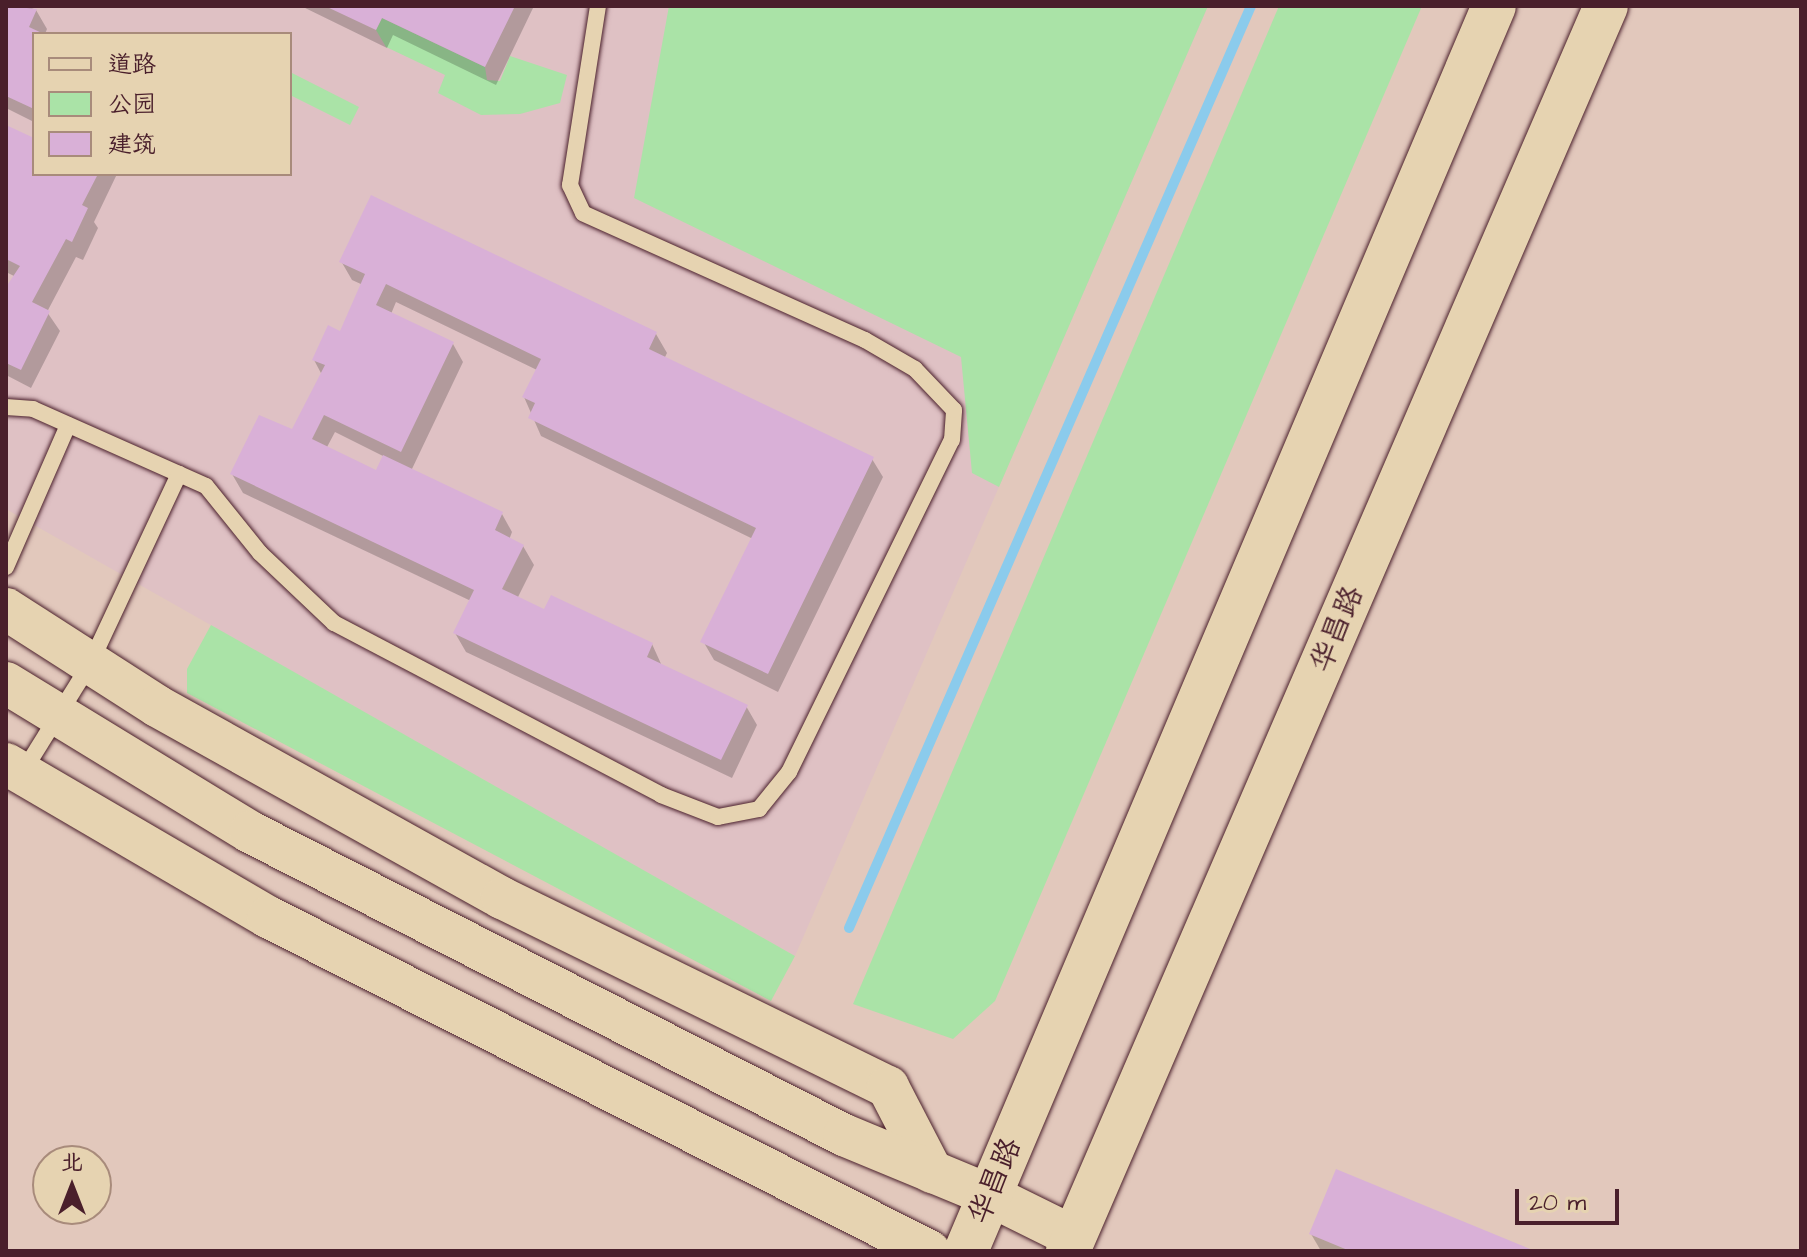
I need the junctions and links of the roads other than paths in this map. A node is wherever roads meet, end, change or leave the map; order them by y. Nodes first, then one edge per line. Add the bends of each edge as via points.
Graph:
1 (598, 6) edge
2 (1494, 6) edge
3 (1606, 6) edge
4 (6, 407) edge
5 (68, 425) junction
6 (179, 474) junction
7 (6, 567) edge
8 (6, 609) edge
9 (90, 664) junction
10 (6, 683) edge
11 (58, 715) junction
12 (14, 769) edge
13 (932, 1172) junction
14 (989, 1195) junction
15 (1071, 1244) edge
16 (929, 1251) edge
17 (966, 1251) edge

1 - 6 lane via 570,185 583,213 865,340 915,369 954,410 952,440 789,772 759,809 718,817 661,795 334,623 260,553 206,486
2 - 14 main road, 华昌路
3 - 15 main road, 华昌路
4 - 5 lane via 33,409
5 - 6 lane
5 - 7 lane
6 - 9 lane
8 - 9 street
9 - 11 lane
9 - 13 street via 502,898 888,1087
10 - 11 street
11 - 12 lane
11 - 13 street via 250,832 844,1135
12 - 16 street via 268,917
13 - 14 street
14 - 15 street
14 - 17 main road, 华昌路

